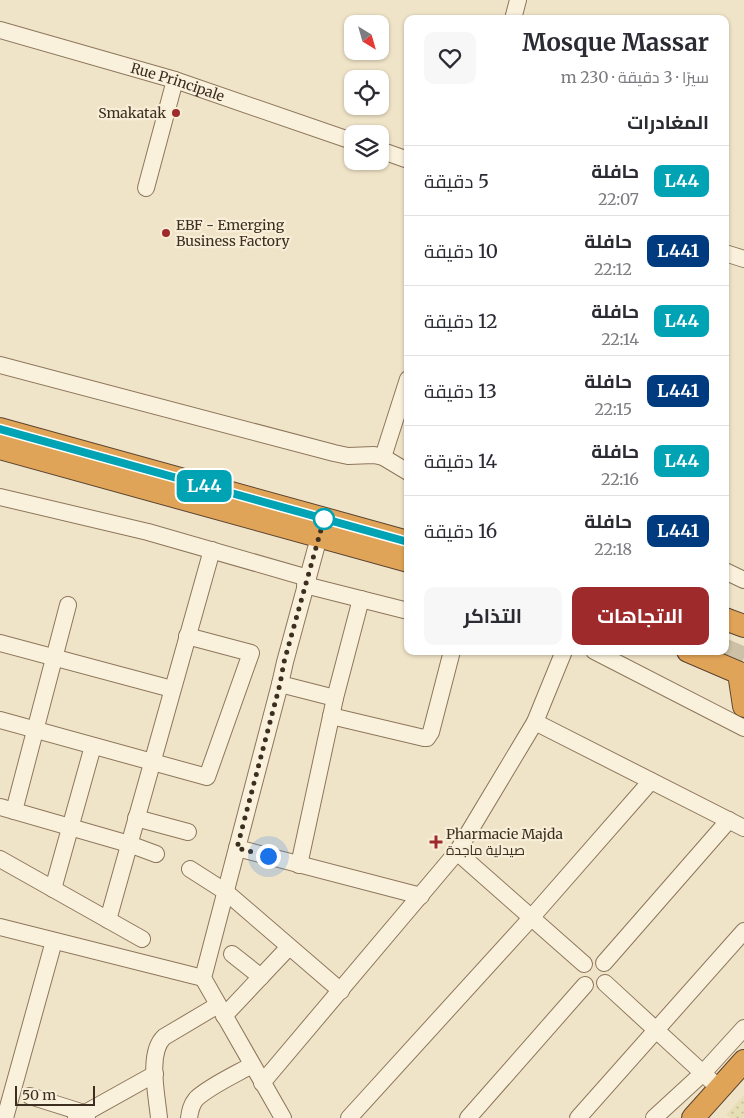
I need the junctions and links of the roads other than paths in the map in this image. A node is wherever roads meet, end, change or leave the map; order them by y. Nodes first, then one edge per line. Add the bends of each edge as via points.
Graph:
1 (518, 0) edge
2 (514, 15) edge
3 (0, 30) edge
4 (175, 80) junction
5 (344, 138) edge
6 (389, 153) edge
7 (404, 159) edge
8 (146, 188) dead end
9 (729, 254) edge
10 (744, 259) edge
11 (0, 365) edge
12 (404, 391) edge
13 (0, 429) edge
14 (0, 448) edge
15 (383, 457) junction
16 (404, 470) edge
17 (0, 497) edge
18 (321, 528) junction
19 (404, 541) edge
20 (212, 550) junction
21 (404, 559) edge
22 (729, 573) edge
23 (744, 580) edge
24 (307, 581) junction
25 (361, 599) junction
26 (68, 605) dead end
27 (404, 610) edge
28 (187, 636) junction
29 (0, 643) edge
30 (451, 655) edge
31 (562, 655) edge
32 (602, 655) edge
33 (697, 655) edge
34 (54, 657) junction
35 (741, 674) edge
36 (280, 684) junction
37 (172, 689) junction
38 (335, 698) junction
39 (744, 706) edge
40 (332, 716) junction
41 (0, 720) edge
42 (535, 722) junction
43 (744, 728) edge
44 (35, 730) junction
45 (93, 746) junction
46 (152, 762) junction
47 (651, 781) junction
48 (7, 809) edge
49 (136, 818) junction
50 (729, 820) junction
51 (70, 826) junction
52 (744, 828) edge
53 (188, 832) dead end
54 (129, 844) junction
55 (237, 848) junction
56 (456, 852) junction
57 (156, 854) dead end
58 (0, 859) edge
59 (299, 865) junction
60 (190, 869) dead end
61 (53, 889) junction
62 (226, 892) junction
63 (421, 896) junction
64 (531, 918) junction
65 (108, 920) junction
66 (0, 928) edge
67 (744, 931) edge
68 (142, 939) dead end
69 (54, 941) junction
70 (289, 947) junction
71 (232, 954) dead end
72 (604, 963) junction
73 (584, 964) junction
74 (260, 977) junction
75 (203, 978) junction
76 (605, 983) junction
77 (585, 985) junction
78 (341, 991) junction
79 (221, 1010) junction
80 (744, 1028) edge
81 (656, 1030) junction
82 (744, 1061) edge
83 (252, 1065) junction
84 (703, 1073) junction
85 (155, 1074) junction
86 (744, 1074) edge
87 (262, 1083) junction
88 (720, 1088) junction
89 (30, 1096) dead end
90 (83, 1116) edge
91 (6, 1118) edge
92 (159, 1118) edge
93 (189, 1118) edge
94 (283, 1118) edge
95 (349, 1118) edge
96 (468, 1118) edge
97 (578, 1118) edge
98 (654, 1118) edge
99 (694, 1118) edge
100 (707, 1118) edge

1 - 2 street
3 - 4 street, Rue Principale
4 - 5 street, Rue Principale
4 - 8 street
6 - 7 street
9 - 10 street
11 - 15 street via 334,453
12 - 15 street
13 - 18 highway
14 - 18 highway
15 - 16 street
17 - 20 street
18 - 19 highway
18 - 21 highway
18 - 24 street
20 - 24 street
20 - 28 street
22 - 23 street
24 - 25 street
24 - 36 street
25 - 27 street
25 - 38 street
26 - 34 street
28 - 37 street
28 - 46 street via 251,653 207,777
29 - 34 street
30 - 40 street via 427,738
31 - 42 street
32 - 43 street
33 - 35 highway
34 - 37 street
34 - 44 street
35 - 39 highway
36 - 38 street
36 - 55 street
37 - 46 street
38 - 40 street
40 - 59 street
41 - 44 street
42 - 47 street
42 - 56 street
44 - 45 street
44 - 48 street
45 - 46 street
45 - 51 street
46 - 49 street
47 - 50 street
47 - 64 street
48 - 51 street
49 - 53 street
49 - 54 street
50 - 52 street
50 - 72 street
51 - 54 street
51 - 61 street
54 - 57 street
54 - 65 street
55 - 59 street
55 - 62 street
56 - 63 street
56 - 64 street
58 - 61 street
59 - 63 street
60 - 62 street
61 - 65 street
62 - 70 street
62 - 75 street
63 - 78 street
64 - 73 street
64 - 95 street
65 - 68 street
66 - 69 street
67 - 81 street
69 - 75 street
69 - 91 street
70 - 74 street
70 - 78 street
71 - 74 street
72 - 73 street via 591,960
72 - 76 street via 609,975
73 - 77 street via 581,977
74 - 79 street
75 - 79 street
76 - 77 street via 598,988
76 - 81 street
77 - 96 street
78 - 87 street
79 - 83 street
79 - 85 street via 161,1040 155,1054
80 - 84 street
81 - 84 street
81 - 97 street
82 - 88 highway
83 - 87 street
83 - 93 street via 195,1100
84 - 88 street
84 - 98 street
85 - 90 street
85 - 92 street
86 - 100 highway
87 - 94 street
88 - 99 highway
89 - 90 street

